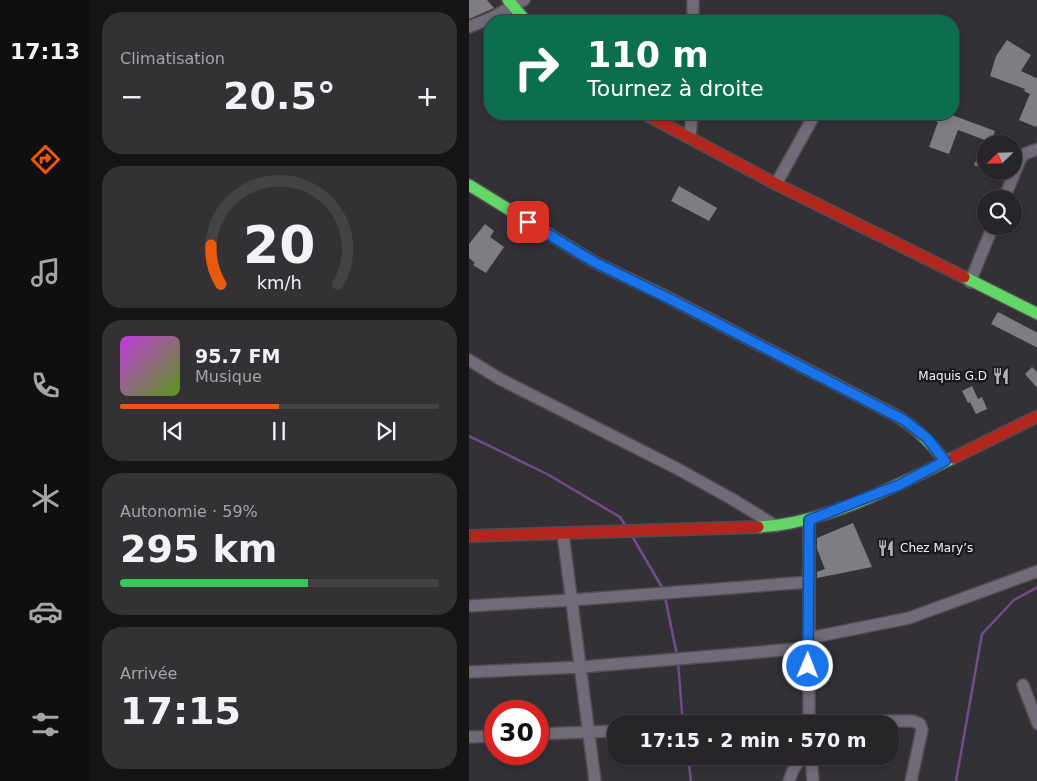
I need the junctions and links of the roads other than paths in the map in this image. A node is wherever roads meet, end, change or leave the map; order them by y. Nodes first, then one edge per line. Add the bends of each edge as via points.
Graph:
1 (523, 0) edge
2 (693, 0) edge
3 (510, 3) edge
4 (490, 15) edge
5 (521, 15) edge
6 (693, 15) edge
7 (484, 18) edge
8 (469, 27) edge
9 (656, 120) edge
10 (691, 120) edge
11 (812, 120) edge
12 (689, 137) junction
13 (1037, 150) edge
14 (776, 184) junction
15 (469, 185) edge
16 (1008, 190) edge
17 (989, 235) edge
18 (970, 282) junction
19 (1037, 314) edge
20 (469, 360) edge
21 (1037, 416) edge
22 (945, 461) junction
23 (809, 520) junction
24 (776, 526) junction
25 (563, 534) junction
26 (469, 536) edge
27 (1037, 571) edge
28 (809, 582) junction
29 (572, 600) junction
30 (469, 606) edge
31 (808, 643) junction
32 (581, 667) junction
33 (469, 672) edge
34 (1023, 685) dead end
35 (809, 715) edge
36 (899, 721) edge
37 (1037, 724) edge
38 (607, 731) edge
39 (589, 732) junction
40 (549, 734) edge
41 (484, 736) edge
42 (469, 737) edge
43 (796, 765) edge
44 (812, 765) edge
45 (595, 781) edge
46 (789, 781) edge
47 (813, 781) edge
48 (911, 781) edge

1 - 3 street
2 - 6 street
3 - 4 street
3 - 5 street
7 - 8 street
9 - 12 street
10 - 12 street
11 - 14 street
12 - 14 street
13 - 16 street via 1024,154
14 - 18 street
15 - 22 street via 594,262 904,420 927,438
17 - 18 street
18 - 19 street
20 - 24 street via 716,490
21 - 22 street
22 - 23 street via 899,485
23 - 24 street
23 - 28 street
24 - 25 street
25 - 26 street
25 - 29 street
27 - 31 street via 909,618
28 - 29 street
28 - 31 street
29 - 30 street
29 - 32 street
31 - 32 street
31 - 35 street
32 - 33 street
32 - 39 street
34 - 37 street
36 - 48 street via 913,721 920,724 922,730
38 - 39 street
39 - 40 street
39 - 45 street
41 - 42 street
43 - 46 street
44 - 47 street

